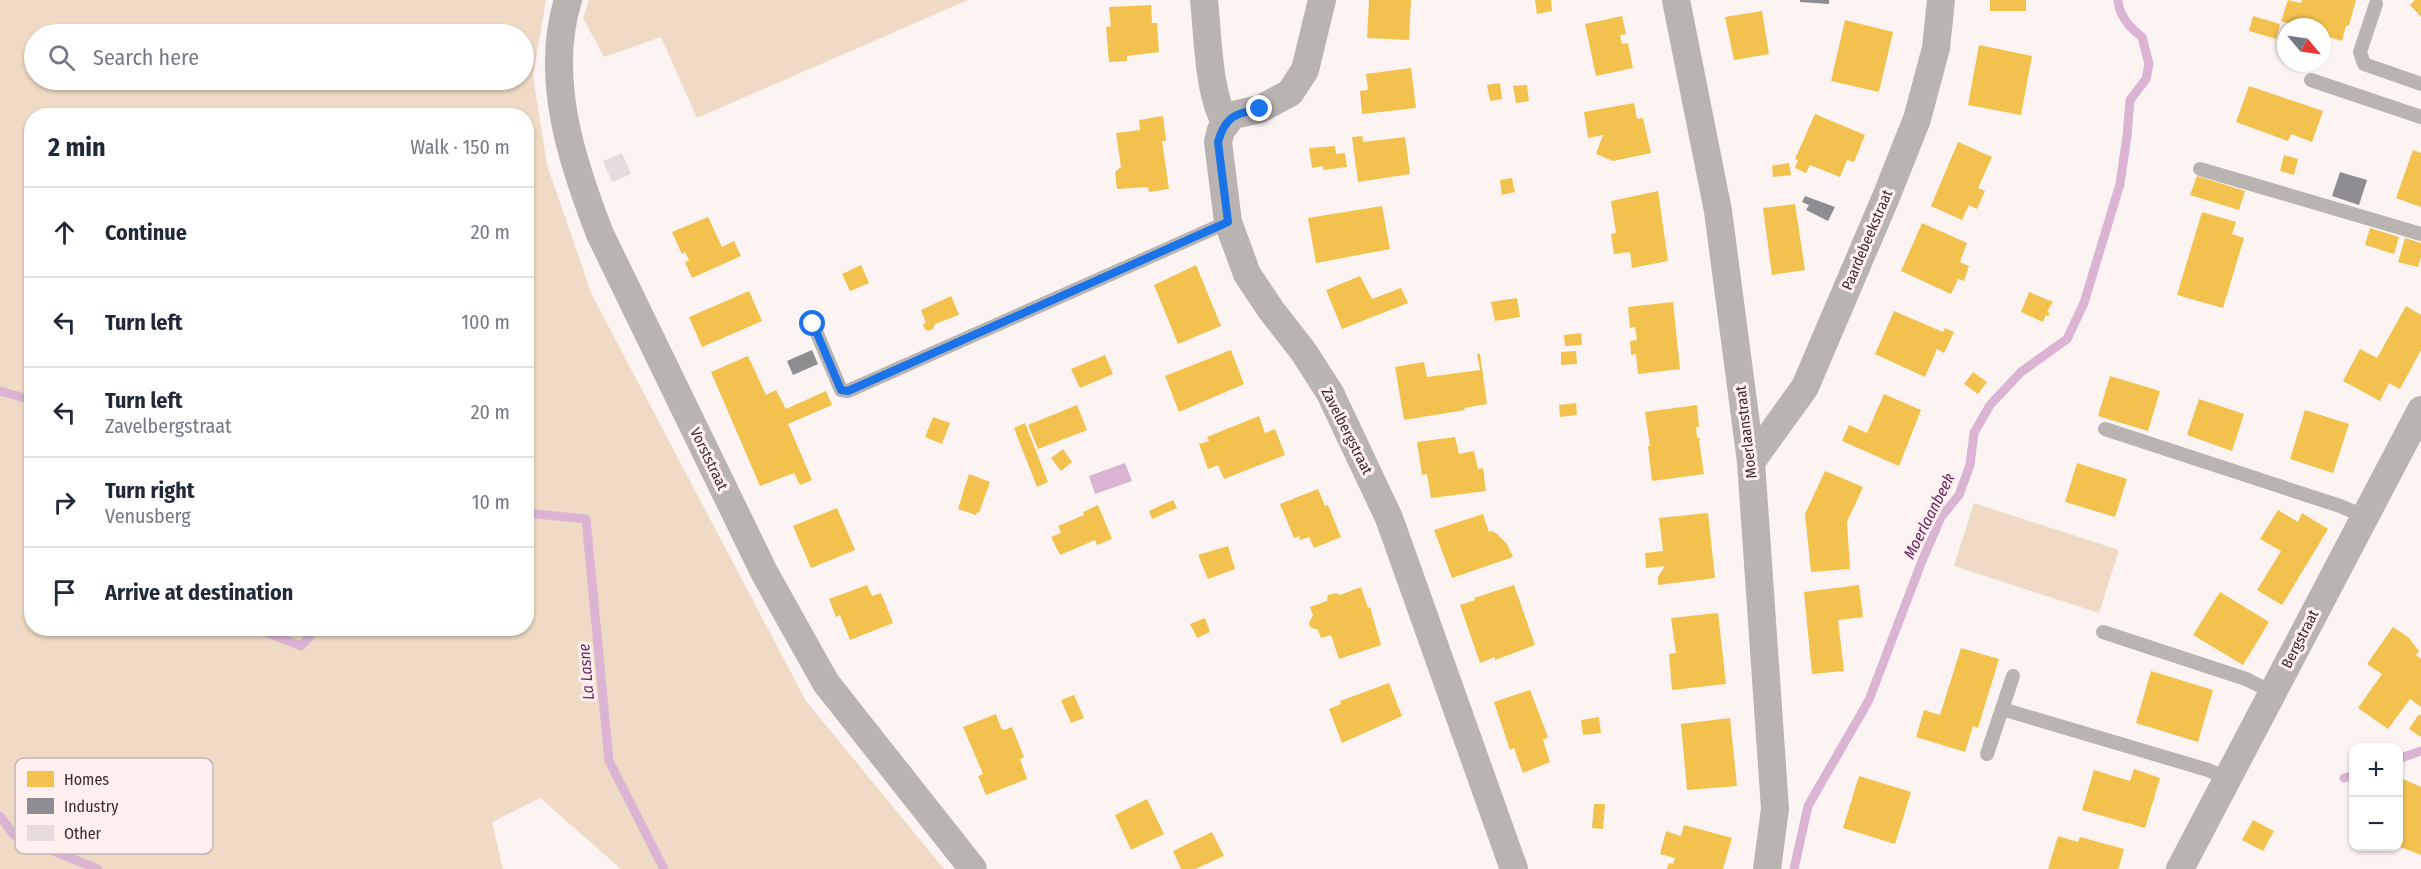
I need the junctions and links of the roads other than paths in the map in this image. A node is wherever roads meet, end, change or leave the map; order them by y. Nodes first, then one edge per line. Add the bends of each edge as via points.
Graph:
1 (568, 0) edge
2 (1204, 0) edge
3 (1322, 0) edge
4 (1676, 0) edge
5 (1941, 0) edge
6 (2376, 4) dead end
7 (2312, 80) dead end
8 (2421, 84) edge
9 (2421, 117) edge
10 (1226, 124) junction
11 (2200, 169) dead end
12 (1228, 222) junction
13 (2421, 234) edge
14 (813, 324) dead end
15 (2421, 410) edge
16 (2105, 429) dead end
17 (1751, 462) junction
18 (2364, 516) junction
19 (2103, 632) dead end
20 (2013, 676) dead end
21 (2272, 692) junction
22 (2002, 709) junction
23 (1987, 754) dead end
24 (2227, 778) junction
25 (973, 869) edge
26 (1514, 869) edge
27 (1767, 869) edge
28 (2180, 869) edge

1 - 25 street, Vorststraat via 562,18 560,73 566,129 600,234 764,572 814,664
2 - 10 street via 1214,92
3 - 10 street via 1305,70 1290,93 1260,109 1233,115
4 - 17 street, Moerlaanstraat via 1718,212
5 - 17 street, Paardebeekstraat via 1936,48 1917,119 1886,197 1805,387
6 - 8 lane via 2360,51 2364,64
7 - 9 lane
10 - 12 street, Zavelbergstraat via 1218,142
11 - 13 lane
12 - 14 lane via 848,391 841,390
12 - 26 street, Zavelbergstraat via 1247,274 1329,393 1389,518
15 - 18 street, Bergstraat
16 - 18 lane
17 - 27 street, Moerlaanstraat via 1775,809
18 - 21 street, Bergstraat
19 - 21 lane via 2246,678
20 - 22 lane
21 - 24 street, Bergstraat
22 - 23 lane
22 - 24 lane
24 - 28 street, Bergstraat

